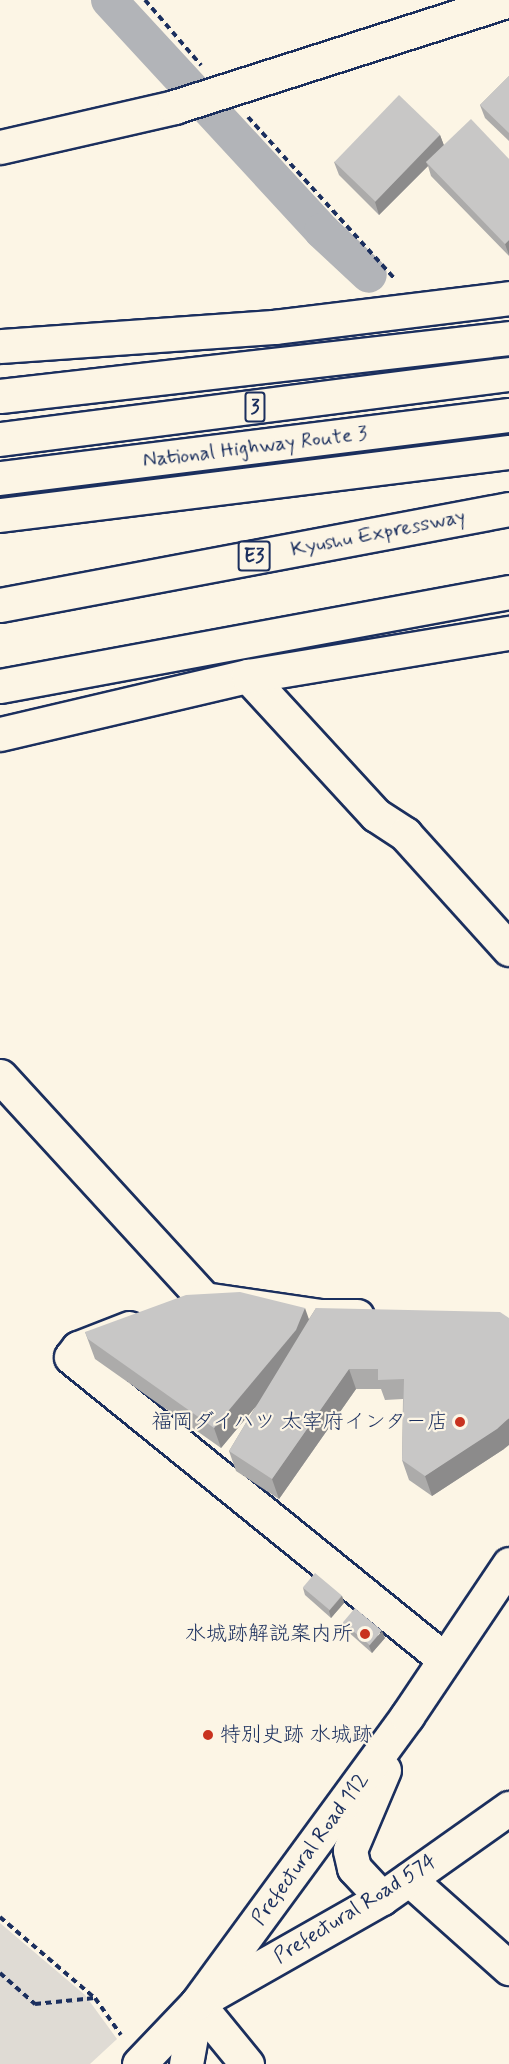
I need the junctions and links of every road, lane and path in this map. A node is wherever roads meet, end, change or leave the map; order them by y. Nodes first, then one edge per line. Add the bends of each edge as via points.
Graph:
1 (145, 0) edge
2 (509, 0) edge
3 (223, 91) junction
4 (0, 147) edge
5 (509, 298) edge
6 (415, 312) junction
7 (509, 338) edge
8 (0, 346) edge
9 (509, 374) edge
10 (0, 396) edge
11 (509, 415) edge
12 (0, 439) edge
13 (509, 452) edge
14 (0, 478) edge
15 (509, 510) edge
16 (0, 515) edge
17 (509, 592) edge
18 (0, 605) edge
19 (509, 633) edge
20 (248, 676) junction
21 (0, 686) edge
22 (0, 734) edge
23 (509, 949) edge
24 (0, 1076) edge
25 (204, 1299) junction
26 (391, 1316) edge
27 (509, 1564) edge
28 (444, 1659) junction
29 (407, 1716) junction
30 (509, 1808) edge
31 (409, 1880) junction
32 (382, 1898) junction
33 (0, 1917) edge
34 (509, 1968) edge
35 (0, 1973) edge
36 (95, 1998) junction
37 (197, 2003) junction
38 (140, 2063) edge
39 (186, 2064) edge
40 (247, 2064) edge

1 - 3 path
2 - 3 main road
3 - 4 main road via 174,107
3 - 6 path via 399,284
5 - 6 main road
6 - 8 main road via 274,327
7 - 10 main road, 3
9 - 12 main road, National Highway Route 3 / 3
11 - 14 main road, National Highway Route 3 / 3
13 - 16 main road
15 - 18 main road, Kyushu Expressway / E3
17 - 21 main road
19 - 20 main road
20 - 22 main road
20 - 23 main road via 376,815 405,834
24 - 25 main road
25 - 26 main road via 321,1316
25 - 28 main road via 78,1348 70,1357
27 - 28 main road, Prefectural Road 112
28 - 29 main road, Prefectural Road 112
29 - 32 main road via 350,1851 354,1868
29 - 37 main road, Prefectural Road 112
30 - 31 main road, Prefectural Road 574
31 - 32 main road, Prefectural Road 574
31 - 34 main road
32 - 37 main road, Prefectural Road 574
33 - 36 path
35 - 36 path via 35,2004
36 - 38 path
37 - 38 main road, Prefectural Road 112
37 - 39 main road
37 - 40 main road

